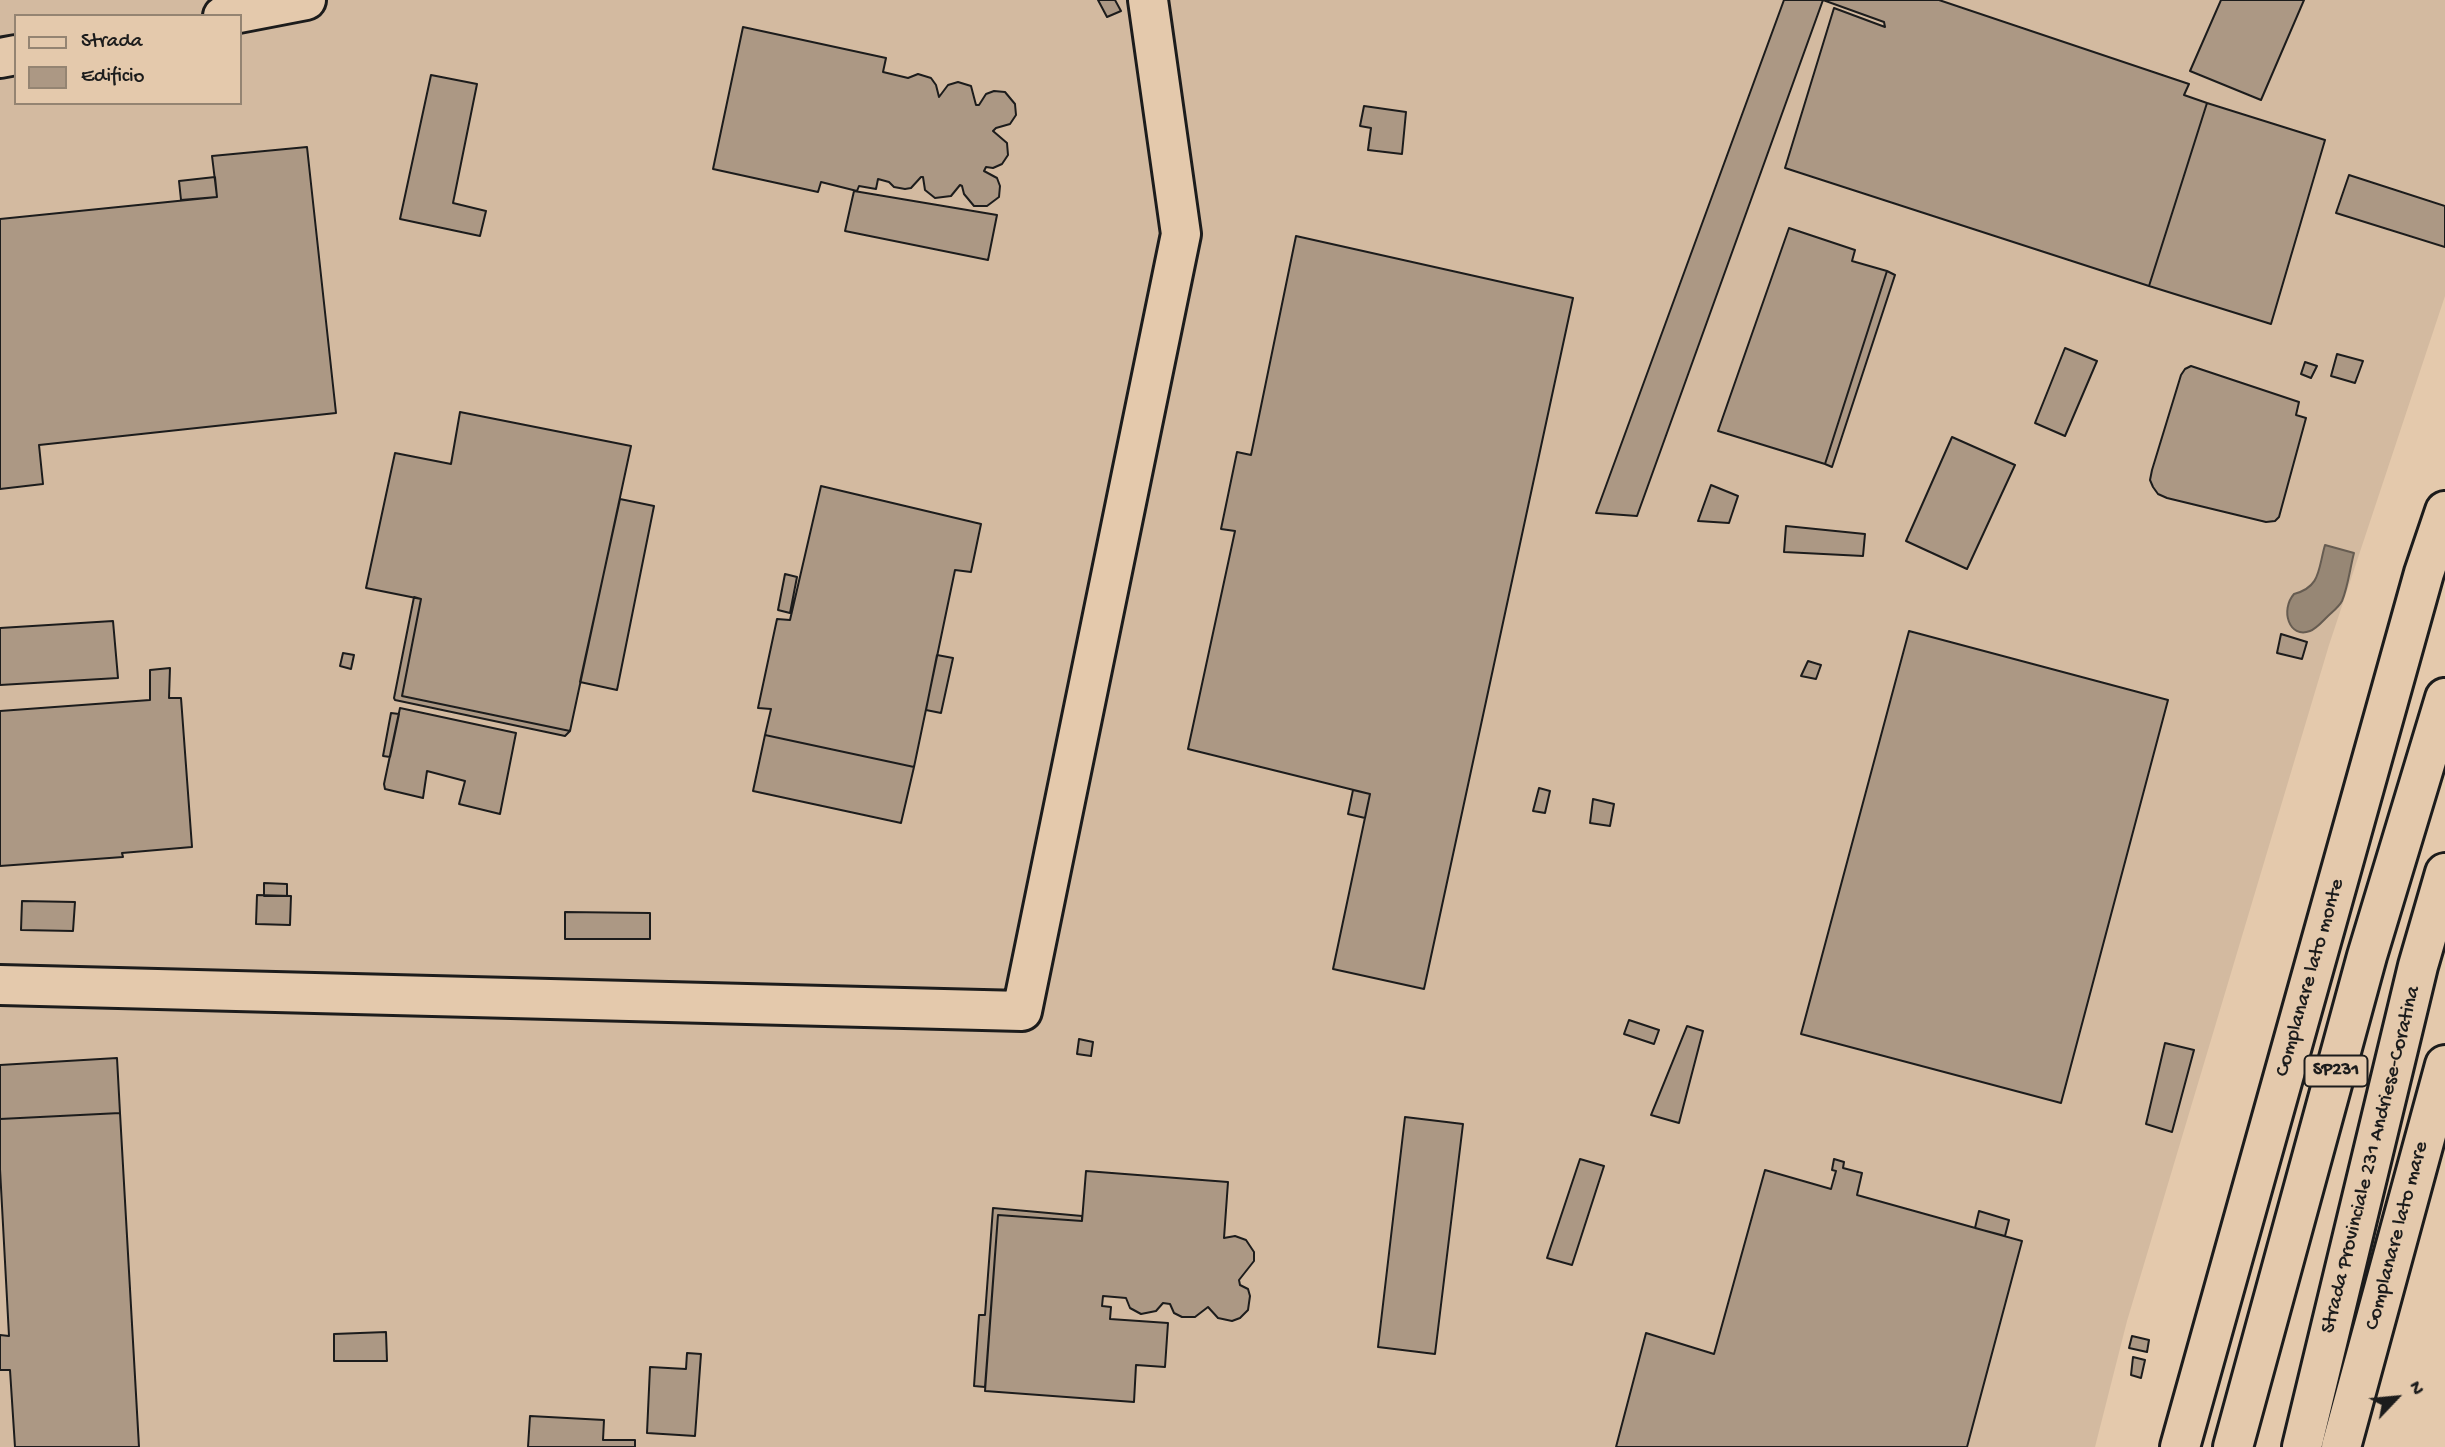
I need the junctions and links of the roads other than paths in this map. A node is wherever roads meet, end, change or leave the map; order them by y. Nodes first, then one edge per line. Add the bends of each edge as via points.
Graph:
1 (306, 0) edge
2 (1148, 0) edge
3 (233, 14) edge
4 (2445, 511) edge
5 (2445, 698) edge
6 (2445, 873) edge
7 (0, 985) edge
8 (2445, 1065) edge
9 (2180, 1447) edge
10 (2233, 1447) edge
11 (2302, 1447) edge
12 (2341, 1447) edge

1 - 3 main road
2 - 7 main road via 1181,234 1022,1011
4 - 9 main road, Complanare lato monte
5 - 10 main road, SP231 via 2367,956
6 - 11 main road, Strada Provinciale 231 Andriese-Coratina / SP231 via 2418,966
8 - 12 main road, Complanare lato mare

